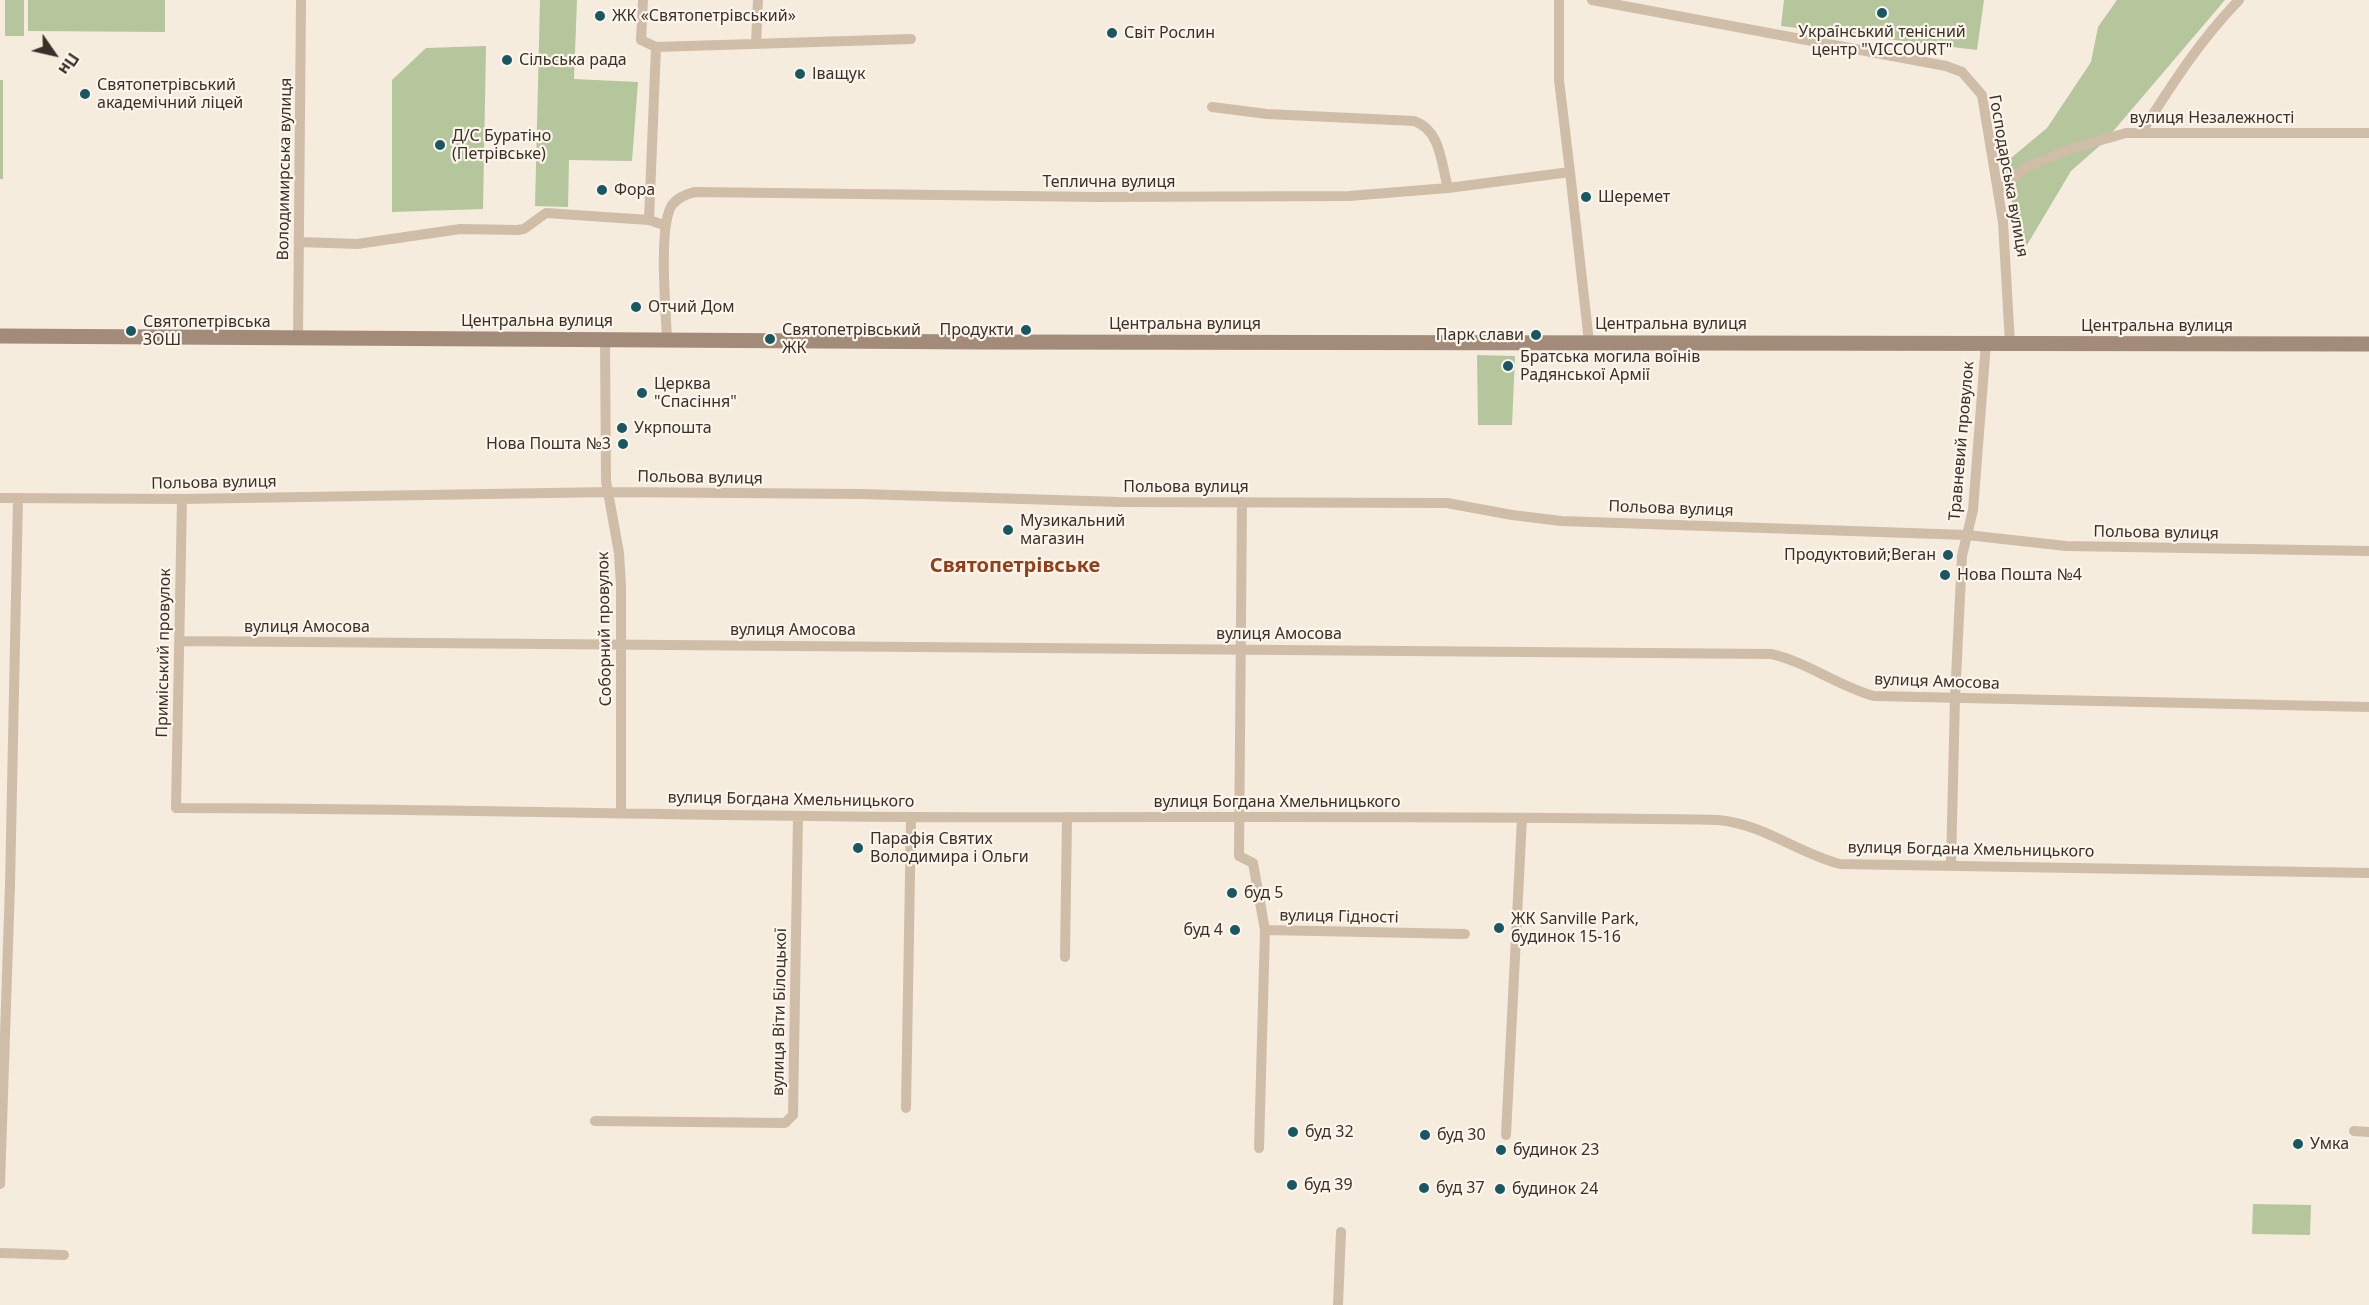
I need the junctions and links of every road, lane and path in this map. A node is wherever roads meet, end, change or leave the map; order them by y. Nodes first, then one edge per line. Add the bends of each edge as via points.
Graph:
1 (301, 0) edge
2 (643, 0) edge
3 (758, 0) edge
4 (1559, 0) edge
5 (1592, 0) edge
6 (2239, 0) edge
7 (911, 39) dead end
8 (756, 44) junction
9 (656, 47) junction
10 (1212, 107) dead end
11 (2141, 133) junction
12 (2369, 133) edge
13 (1570, 172) junction
14 (1448, 188) junction
15 (1998, 191) junction
16 (649, 220) junction
17 (664, 225) junction
18 (300, 242) junction
19 (0, 336) edge
20 (298, 338) junction
21 (605, 339) junction
22 (667, 340) junction
23 (1589, 342) junction
24 (1986, 343) junction
25 (2010, 344) junction
26 (2369, 344) edge
27 (609, 492) junction
28 (0, 498) edge
29 (18, 498) junction
30 (182, 499) junction
31 (1242, 502) junction
32 (1967, 535) junction
33 (2369, 551) edge
34 (180, 641) junction
35 (622, 644) junction
36 (1240, 648) junction
37 (1955, 698) junction
38 (2369, 707) edge
39 (176, 808) joint
40 (621, 812) junction
41 (798, 816) junction
42 (1240, 816) junction
43 (911, 817) junction
44 (1067, 817) junction
45 (1522, 818) junction
46 (1951, 865) junction
47 (2369, 873) edge
48 (5, 885) edge
49 (1265, 930) junction
50 (1464, 934) dead end
51 (1065, 957) dead end
52 (906, 1108) dead end
53 (595, 1121) dead end
54 (2354, 1131) dead end
55 (2369, 1132) edge
56 (1506, 1135) dead end
57 (1259, 1148) dead end
58 (0, 1184) edge
59 (1341, 1232) dead end
60 (0, 1253) edge
61 (64, 1255) dead end
62 (1338, 1305) edge

1 - 18 street, Володимирська вулиця
2 - 9 street via 641,40
3 - 8 street
4 - 13 street via 1559,80
5 - 15 street, Господарська вулиця via 1962,72 1982,95
6 - 11 street via 2181,69
7 - 8 street
8 - 9 street
9 - 16 street
10 - 14 street via 1425,124 1434,134
11 - 12 street, вулиця Незалежності
11 - 15 street, вулиця Незалежності via 2126,133 2070,149 2025,168
13 - 14 street, Теплична вулиця
13 - 23 street
14 - 17 street, Теплична вулиця via 1349,196 695,192 679,197
15 - 25 street, Господарська вулиця via 2008,264
16 - 17 street
16 - 18 street via 546,213 517,230 460,229 357,244
17 - 22 street, Теплична вулиця
18 - 20 street, Володимирська вулиця
19 - 20 main road, Центральна вулиця
20 - 21 main road, Центральна вулиця
21 - 22 main road, Центральна вулиця
21 - 27 street, Соборний провулок
22 - 23 main road, Центральна вулиця
23 - 24 main road, Центральна вулиця
24 - 25 main road, Центральна вулиця
24 - 32 street, Травневий провулок via 1973,510
25 - 26 main road, Центральна вулиця
27 - 30 street, Польова вулиця
27 - 31 street, Польова вулиця
27 - 35 street, Соборний провулок via 619,553
28 - 29 street, Польова вулиця
29 - 30 street, Польова вулиця
29 - 48 street
30 - 34 street, Приміський провулок
31 - 32 street, Польова вулиця via 1447,503 1561,520
31 - 36 street
32 - 33 street, Польова вулиця via 2066,546
32 - 37 street, Травневий провулок via 1962,556
34 - 35 street, вулиця Амосова
34 - 39 street, Приміський провулок
35 - 36 street, вулиця Амосова
35 - 40 street, Соборний провулок
36 - 37 street, вулиця Амосова via 1771,654 1874,696
36 - 42 street
37 - 38 street, вулиця Амосова
37 - 46 street, Травневий провулок
39 - 40 street, вулиця Богдана Хмельницького
40 - 41 street, вулиця Богдана Хмельницького
41 - 43 street, вулиця Богдана Хмельницького
41 - 53 street, вулиця Віти Білоцької via 793,1114 785,1123
42 - 44 street, вулиця Богдана Хмельницького
42 - 45 street, вулиця Богдана Хмельницького
42 - 49 street, вулиця Гідності via 1239,856 1253,863
43 - 44 street, вулиця Богдана Хмельницького
43 - 52 street
44 - 51 street
45 - 46 street, вулиця Богдана Хмельницького via 1725,820 1757,828 1840,864
45 - 56 street
46 - 47 street, вулиця Богдана Хмельницького
48 - 58 street
49 - 50 street, вулиця Гідності
49 - 57 street
54 - 55 street
59 - 62 street
60 - 61 street

